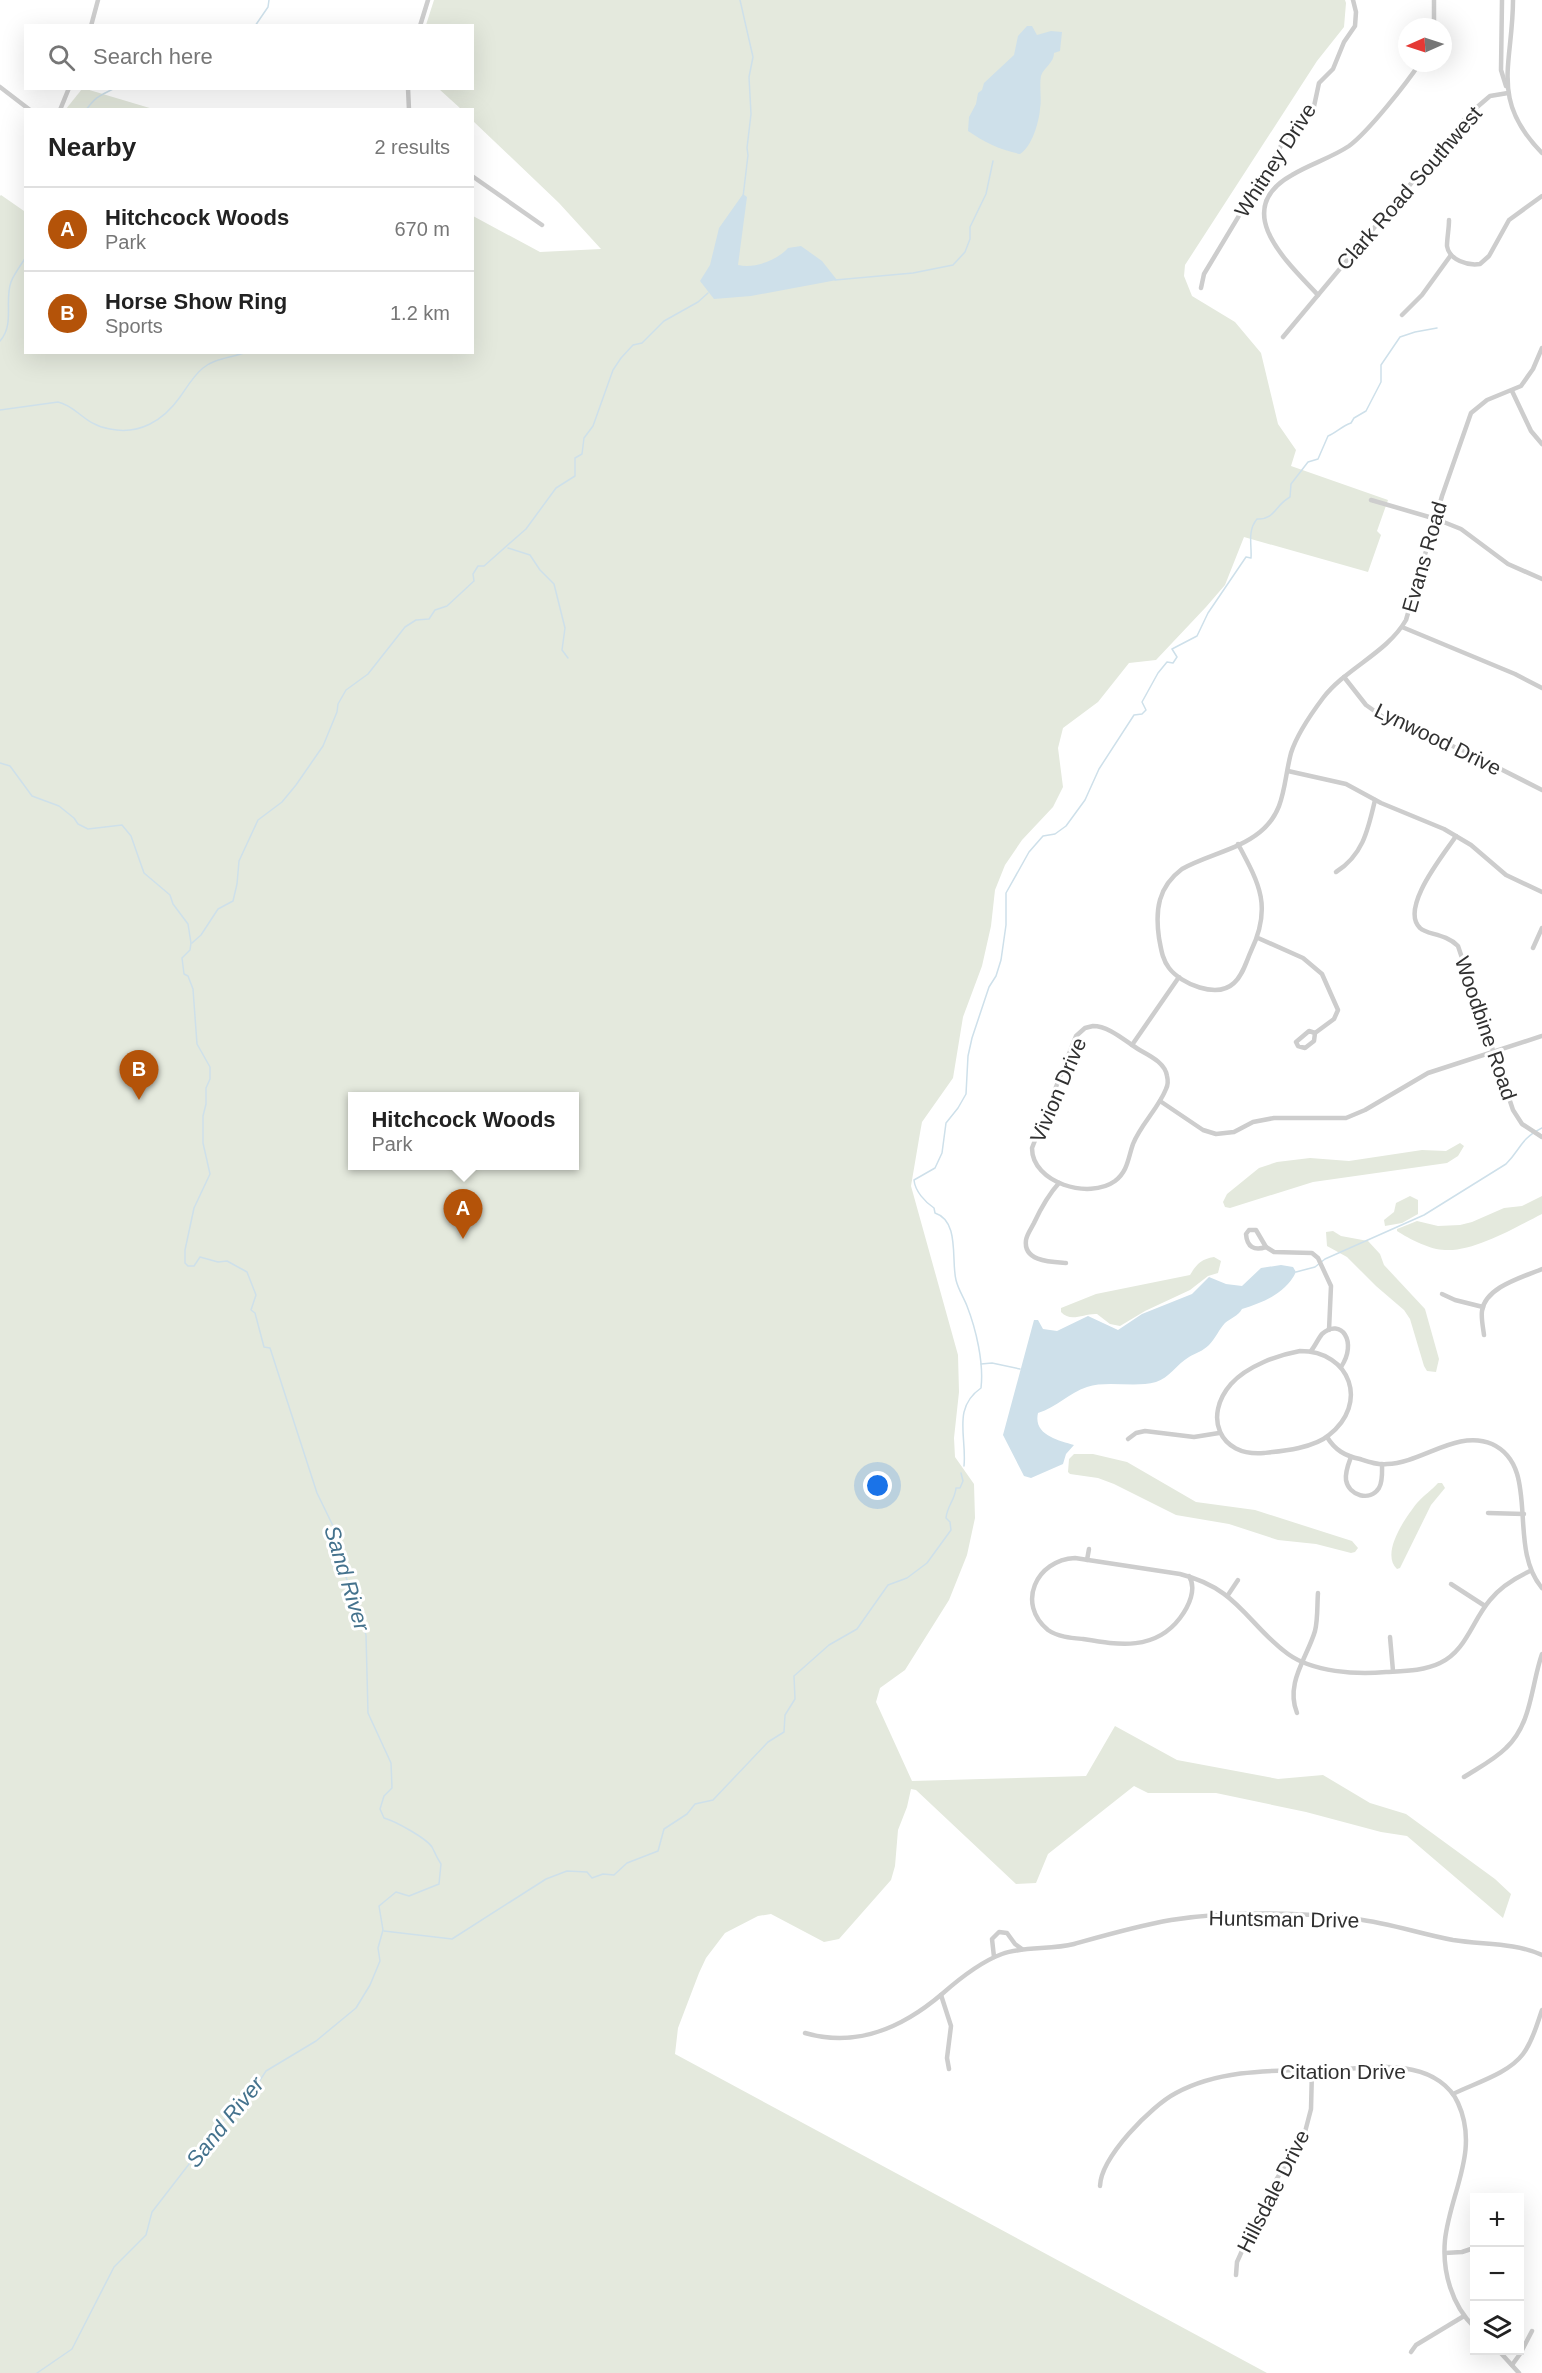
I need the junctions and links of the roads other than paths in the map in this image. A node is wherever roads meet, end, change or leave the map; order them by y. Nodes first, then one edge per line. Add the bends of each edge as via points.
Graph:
1 (98, 0) edge
2 (428, 0) edge
3 (1353, 0) edge
4 (1434, 0) edge
5 (1502, 0) edge
6 (1513, 0) edge
7 (1434, 18) edge
8 (92, 24) edge
9 (421, 24) edge
10 (1412, 72) edge
11 (0, 87) edge
12 (68, 90) edge
13 (408, 90) edge
14 (1507, 90) junction
15 (27, 108) edge
16 (61, 108) edge
17 (409, 108) edge
18 (1542, 153) edge
19 (474, 177) edge
20 (1542, 196) edge
21 (1449, 220) dead end
22 (542, 225) dead end
23 (1451, 255) junction
24 (1201, 288) dead end
25 (1318, 296) junction
26 (1402, 315) dead end
27 (1283, 337) dead end
28 (1542, 348) edge
29 (1512, 391) junction
30 (1542, 444) edge
31 (1371, 500) dead end
32 (1436, 519) junction
33 (1542, 579) edge
34 (1402, 627) junction
35 (1344, 677) junction
36 (1542, 688) edge
37 (1288, 771) junction
38 (1542, 789) edge
39 (1375, 800) junction
40 (1456, 836) junction
41 (1238, 844) junction
42 (1336, 872) dead end
43 (1542, 892) edge
44 (1542, 928) edge
45 (1258, 938) junction
46 (1533, 948) dead end
47 (1179, 977) junction
48 (1315, 1034) dead end
49 (1542, 1036) edge
50 (1132, 1045) junction
51 (1493, 1051) junction
52 (1160, 1101) junction
53 (1542, 1137) edge
54 (1059, 1183) junction
55 (1266, 1247) junction
56 (1066, 1263) dead end
57 (1542, 1269) edge
58 (1442, 1294) dead end
59 (1483, 1307) junction
60 (1329, 1330) junction
61 (1484, 1335) dead end
62 (1311, 1351) junction
63 (1341, 1366) junction
64 (1219, 1433) junction
65 (1327, 1437) junction
66 (1128, 1439) dead end
67 (1351, 1457) junction
68 (1382, 1464) junction
69 (1488, 1513) dead end
70 (1524, 1514) junction
71 (1089, 1549) dead end
72 (1087, 1560) junction
73 (1163, 1563) dead end
74 (1163, 1571) junction
75 (1530, 1571) junction
76 (1189, 1576) junction
77 (1239, 1580) dead end
78 (1451, 1584) dead end
79 (1542, 1588) edge
80 (1318, 1593) dead end
81 (1228, 1595) junction
82 (1485, 1606) junction
83 (1390, 1637) dead end
84 (1542, 1654) edge
85 (1303, 1661) junction
86 (1393, 1671) junction
87 (1297, 1713) dead end
88 (1464, 1777) dead end
89 (1025, 1950) junction
90 (1542, 1955) edge
91 (994, 1957) junction
92 (941, 1995) junction
93 (1542, 2010) edge
94 (805, 2033) dead end
95 (949, 2069) dead end
96 (1312, 2070) junction
97 (1453, 2094) junction
98 (1100, 2186) dead end
99 (1470, 2249) edge
100 (1445, 2253) junction
101 (1236, 2275) dead end
102 (1464, 2316) junction
103 (1470, 2323) edge
104 (1532, 2331) dead end
105 (1411, 2352) dead end
106 (1503, 2355) edge
107 (1512, 2365) junction
108 (1519, 2373) edge

1 - 8 street
2 - 9 street
3 - 24 street, Whitney Drive via 1355,26 1334,69 1319,83 1312,111 1288,134 1204,274
4 - 7 street
5 - 14 street via 1501,70
6 - 14 street
10 - 25 street via 1353,143 1290,176 1267,200 1263,219 1267,233
11 - 15 street
12 - 16 street
13 - 17 street
14 - 18 street via 1517,119
14 - 25 street, Clark Road Southwest via 1490,96 1469,114
19 - 22 street
20 - 23 street via 1509,220 1484,262 1469,265
21 - 23 street via 1447,246
23 - 26 street
25 - 27 street, Clark Road Southwest
28 - 29 street, Evans Road via 1530,375
29 - 30 street via 1527,425
29 - 32 street, Evans Road via 1487,400 1470,413
31 - 32 street
32 - 33 street via 1461,529 1508,564
32 - 34 street, Evans Road
34 - 35 street, Evans Road
34 - 36 street
35 - 37 street, Evans Road via 1305,724
35 - 38 street, Lynwood Drive via 1366,705 1383,717
37 - 39 street via 1346,784
37 - 41 street, Evans Road via 1283,800 1274,818 1257,834
39 - 40 street
39 - 42 street via 1361,848 1348,865
40 - 43 street via 1508,877
40 - 51 street, Woodbine Road via 1420,890 1415,919 1422,930 1442,935 1458,946
41 - 45 street via 1262,901
41 - 47 street, Evans Road via 1182,869 1162,892 1156,918 1160,946 1166,962
44 - 46 street
45 - 47 street via 1244,969 1229,987 1211,990
45 - 48 street via 1303,958 1322,974 1338,1010 1333,1020
47 - 50 street
49 - 51 street
50 - 52 street, Vivion Drive via 1164,1068 1167,1085
50 - 54 street, Vivion Drive via 1099,1026 1085,1028 1076,1036 1032,1148 1036,1165
51 - 52 street via 1428,1073 1346,1118 1274,1118 1253,1122 1229,1134 1216,1134 1203,1130
51 - 53 street, Woodbine Road via 1516,1116 1526,1128
52 - 54 street, Vivion Drive via 1140,1131 1125,1170 1115,1181 1096,1188
54 - 56 street via 1042,1206 1026,1244 1035,1258
55 - 55 street via 1252,1248 1246,1241 1249,1230 1256,1230
55 - 60 street via 1274,1252 1312,1253 1318,1258 1331,1286
57 - 59 street via 1497,1290
58 - 59 street
59 - 61 street
60 - 62 street
60 - 63 street via 1342,1332 1349,1342 1349,1353
62 - 63 street
62 - 64 street via 1284,1354 1236,1379 1219,1404
63 - 65 street via 1351,1401 1342,1422
64 - 65 street via 1231,1445 1251,1453 1310,1444
64 - 66 street via 1194,1437 1144,1431
65 - 67 street
67 - 68 street
67 - 68 street via 1346,1482 1358,1495 1377,1491
68 - 70 street via 1421,1457 1464,1442 1488,1442 1503,1451 1518,1470
69 - 70 street
70 - 75 street
71 - 72 street
72 - 74 street
72 - 76 street via 1069,1559 1053,1564 1040,1575 1033,1589 1037,1614 1045,1627 1058,1635 1129,1645 1155,1639 1184,1612 1193,1586
73 - 74 street
74 - 76 street
75 - 79 street
75 - 82 street via 1501,1588
76 - 81 street
77 - 81 street
78 - 82 street
80 - 85 street via 1315,1630
81 - 85 street via 1287,1653
82 - 86 street via 1464,1641 1446,1660 1430,1667
83 - 86 street
84 - 88 street via 1526,1719 1518,1733 1504,1751
85 - 86 street via 1356,1673
85 - 87 street via 1293,1692
89 - 90 street, Huntsman Drive via 1064,1946 1172,1920 1234,1914 1357,1919 1455,1940 1509,1944
89 - 91 street, Huntsman Drive
89 - 91 street via 1007,1933 999,1932 992,1939
91 - 92 street, Huntsman Drive
92 - 94 street, Huntsman Drive via 905,2019 870,2035 836,2040
92 - 95 street via 951,2025 946,2065
93 - 97 street via 1528,2047 1516,2062
96 - 97 street, Citation Drive via 1412,2069 1440,2082
96 - 98 street, Citation Drive via 1231,2076 1179,2091 1151,2110 1130,2132 1102,2175
96 - 101 street, Hillsdale Drive via 1311,2109 1305,2132 1267,2196 1237,2262
97 - 100 street via 1465,2122 1467,2146
99 - 100 street
100 - 102 street via 1452,2293
102 - 103 street
102 - 105 street
104 - 107 street
106 - 107 street
107 - 108 street

